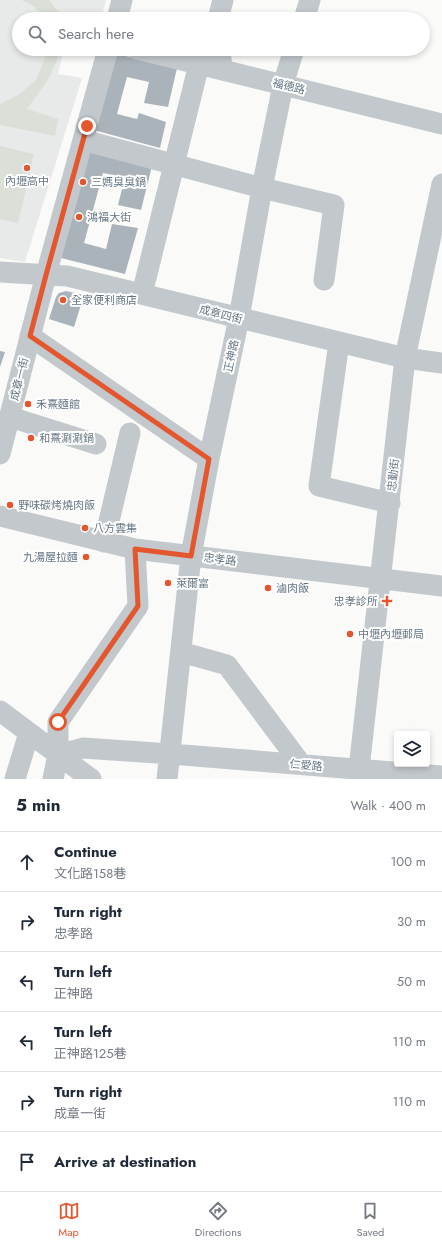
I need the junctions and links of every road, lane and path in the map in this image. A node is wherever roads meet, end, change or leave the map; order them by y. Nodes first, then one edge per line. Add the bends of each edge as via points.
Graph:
1 (122, 0) edge
2 (223, 0) edge
3 (310, 0) edge
4 (119, 12) edge
5 (220, 12) edge
6 (306, 12) edge
7 (106, 56) edge
8 (165, 56) edge
9 (221, 56) edge
10 (292, 56) edge
11 (199, 64) junction
12 (222, 70) junction
13 (283, 85) junction
14 (442, 124) edge
15 (84, 140) junction
16 (174, 165) junction
17 (442, 184) edge
18 (262, 188) junction
19 (0, 272) edge
20 (46, 275) junction
21 (324, 280) dead end
22 (142, 294) junction
23 (239, 318) junction
24 (30, 336) junction
25 (339, 342) junction
26 (405, 358) junction
27 (442, 363) edge
28 (10, 417) junction
29 (130, 433) dead end
30 (96, 444) dead end
31 (0, 454) edge
32 (209, 459) junction
33 (390, 503) junction
34 (0, 516) edge
35 (104, 542) junction
36 (135, 549) junction
37 (191, 556) junction
38 (381, 578) junction
39 (442, 586) edge
40 (181, 652) junction
41 (0, 711) edge
42 (29, 733) junction
43 (171, 754) junction
44 (58, 755) junction
45 (308, 769) edge
46 (359, 769) junction
47 (387, 775) edge
48 (442, 776) edge
49 (15, 779) edge
50 (53, 779) edge
51 (91, 779) edge
52 (168, 779) edge

1 - 4 street
2 - 5 street
3 - 6 street
7 - 15 street, 成章一街
8 - 11 street, 福德路
9 - 12 street
10 - 13 street, 正神路
11 - 12 street, 福德路
11 - 16 street
12 - 13 street, 福德路
13 - 14 street, 福德路
13 - 18 street, 正神路
15 - 16 street
15 - 20 street, 成章一街
16 - 18 street
16 - 22 street
17 - 26 street, 忠勤街
18 - 21 street via 334,205
18 - 23 street, 正神路
19 - 20 street, 成章四街
20 - 22 street, 成章四街 via 67,276
20 - 24 street, 成章一街
22 - 23 street, 成章四街
23 - 25 street, 成章四街
23 - 32 street, 正神路
24 - 28 street, 成章一街
24 - 32 street
25 - 26 street, 成章四街
25 - 33 street via 319,486
26 - 27 street, 成章四街
26 - 33 street, 忠勤街
28 - 30 street
28 - 31 street, 成章一街
29 - 35 street
32 - 37 street, 正神路
33 - 38 street, 忠勤街
34 - 35 street, 忠孝路
35 - 36 street, 忠孝路
36 - 37 street, 忠孝路
36 - 44 street via 138,606 58,722
37 - 38 street, 忠孝路
37 - 40 street, 正神路
38 - 39 street, 忠孝路
38 - 46 street, 忠勤街
40 - 43 street, 正神路
40 - 45 street via 226,665
41 - 42 street
42 - 44 street
42 - 49 street
43 - 44 street, 仁愛路 via 83,748
43 - 45 street, 仁愛路
43 - 52 street, 正神路
44 - 50 street
44 - 51 street
45 - 46 street, 仁愛路
46 - 47 street, 仁愛路
47 - 48 street, 仁愛路

